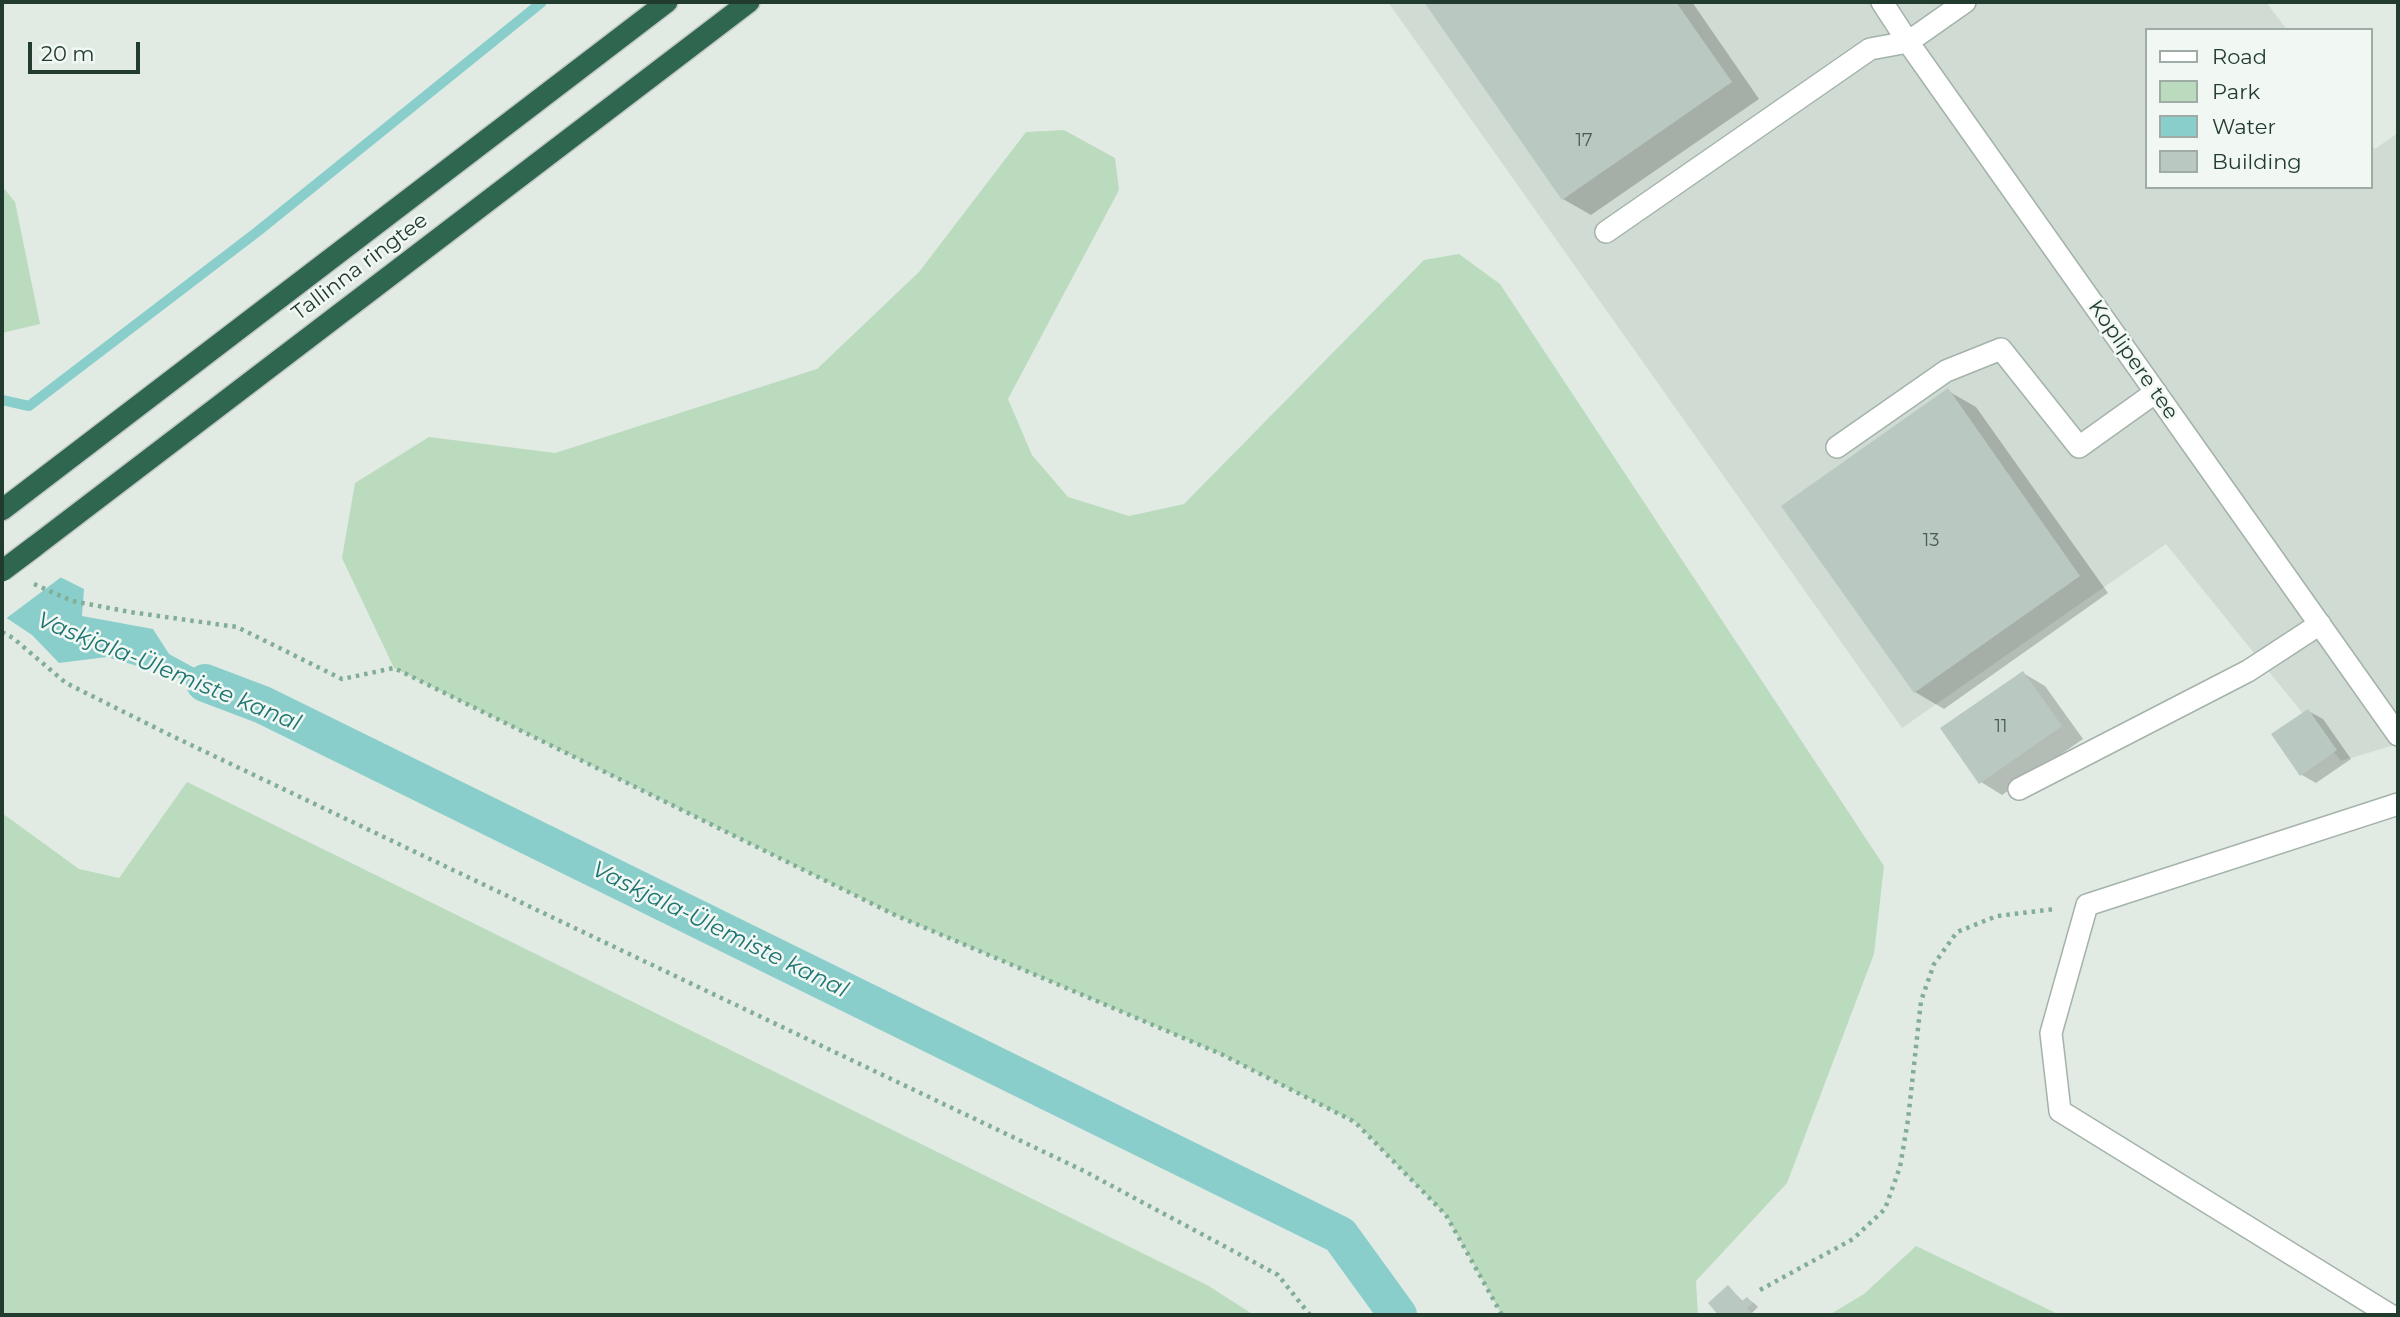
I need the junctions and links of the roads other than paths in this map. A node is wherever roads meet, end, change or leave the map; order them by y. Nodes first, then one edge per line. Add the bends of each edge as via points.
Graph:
1 (667, 2) edge
2 (749, 2) edge
3 (1882, 2) edge
4 (1965, 2) edge
5 (1908, 42) junction
6 (1606, 232) dead end
7 (2156, 392) junction
8 (1838, 447) dead end
9 (2, 510) edge
10 (2, 572) edge
11 (2320, 624) junction
12 (2398, 735) edge
13 (2019, 789) dead end
14 (2398, 804) edge
15 (2390, 1315) edge

1 - 9 highway, Tallinna ringtee
2 - 10 highway, Tallinna ringtee, bridge
3 - 5 lane, Koplipere tee
4 - 5 lane
5 - 6 lane via 1870,49
5 - 7 lane, Koplipere tee
7 - 8 lane via 2079,447 2001,349 1946,371
7 - 11 lane, Koplipere tee
11 - 12 lane, Koplipere tee
11 - 13 lane via 2248,671
14 - 15 lane via 2087,905 2051,1033 2060,1111

